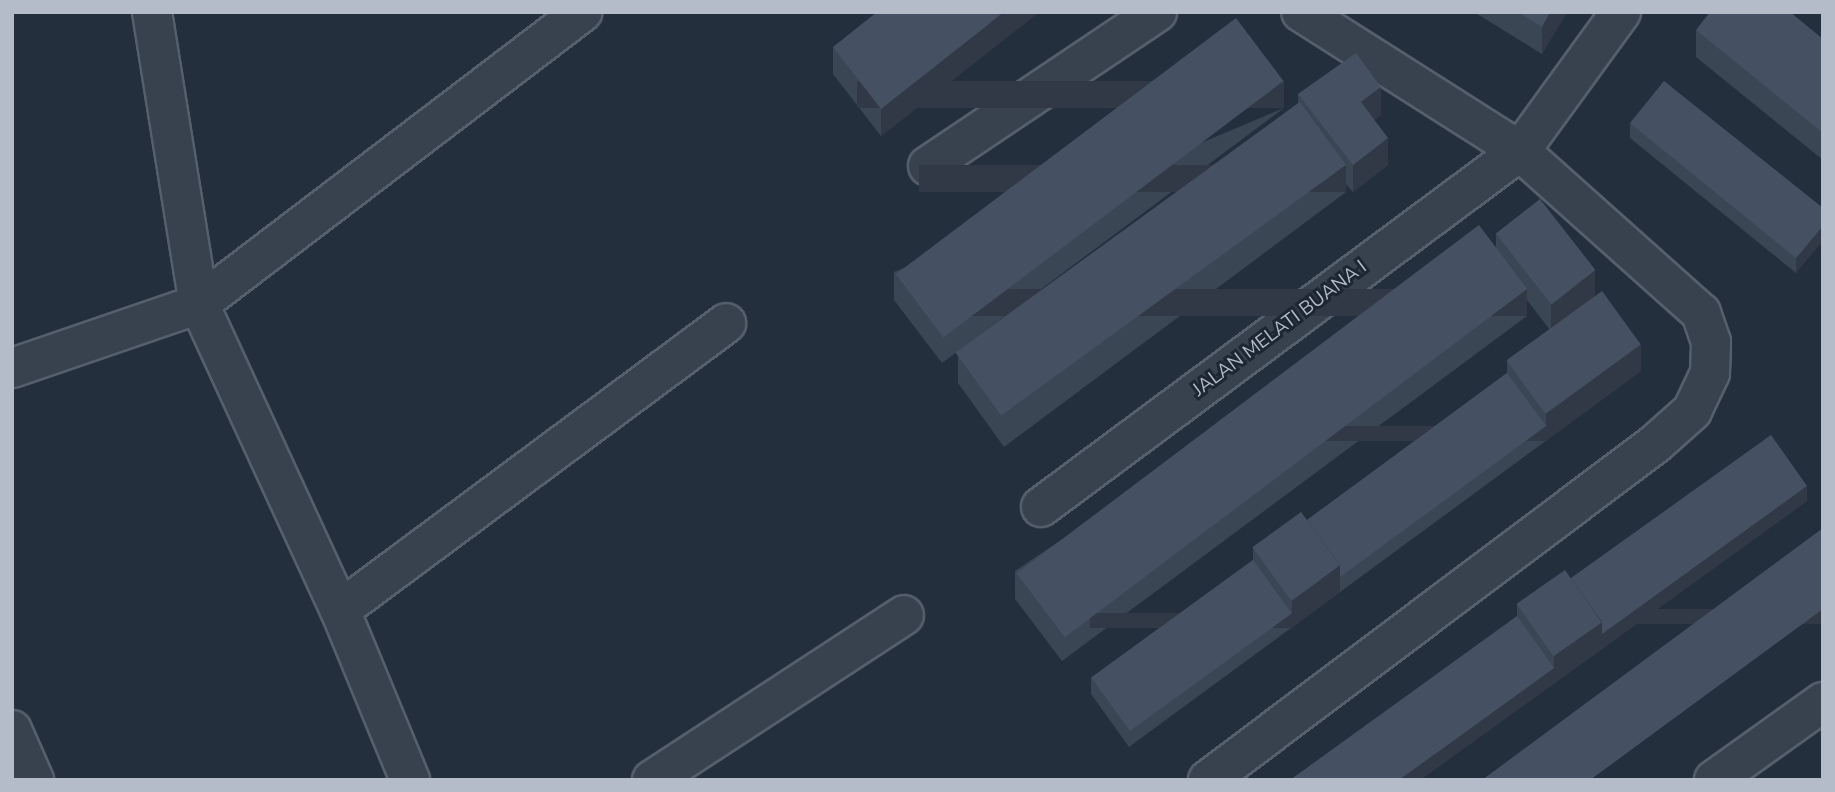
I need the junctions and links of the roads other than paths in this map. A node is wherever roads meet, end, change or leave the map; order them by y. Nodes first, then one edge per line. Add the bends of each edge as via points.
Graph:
1 (152, 12) edge
2 (582, 12) edge
3 (1157, 12) edge
4 (1301, 12) edge
5 (1621, 12) edge
6 (1520, 151) junction
7 (928, 166) dead end
8 (200, 304) junction
9 (726, 323) dead end
10 (12, 368) edge
11 (1041, 507) dead end
12 (340, 610) junction
13 (904, 615) dead end
14 (1823, 702) edge
15 (410, 780) edge
16 (652, 780) edge
17 (1208, 780) edge
18 (1714, 780) edge

1 - 8 street
2 - 8 street
3 - 7 street
4 - 6 street
5 - 6 street, JALAN MELATI BUANA I
6 - 11 street, JALAN MELATI BUANA I
6 - 17 street via 1700,313 1711,342 1710,373 1692,411 1655,444
8 - 10 street
8 - 12 street
9 - 12 street
12 - 15 street
13 - 16 street
14 - 18 street

